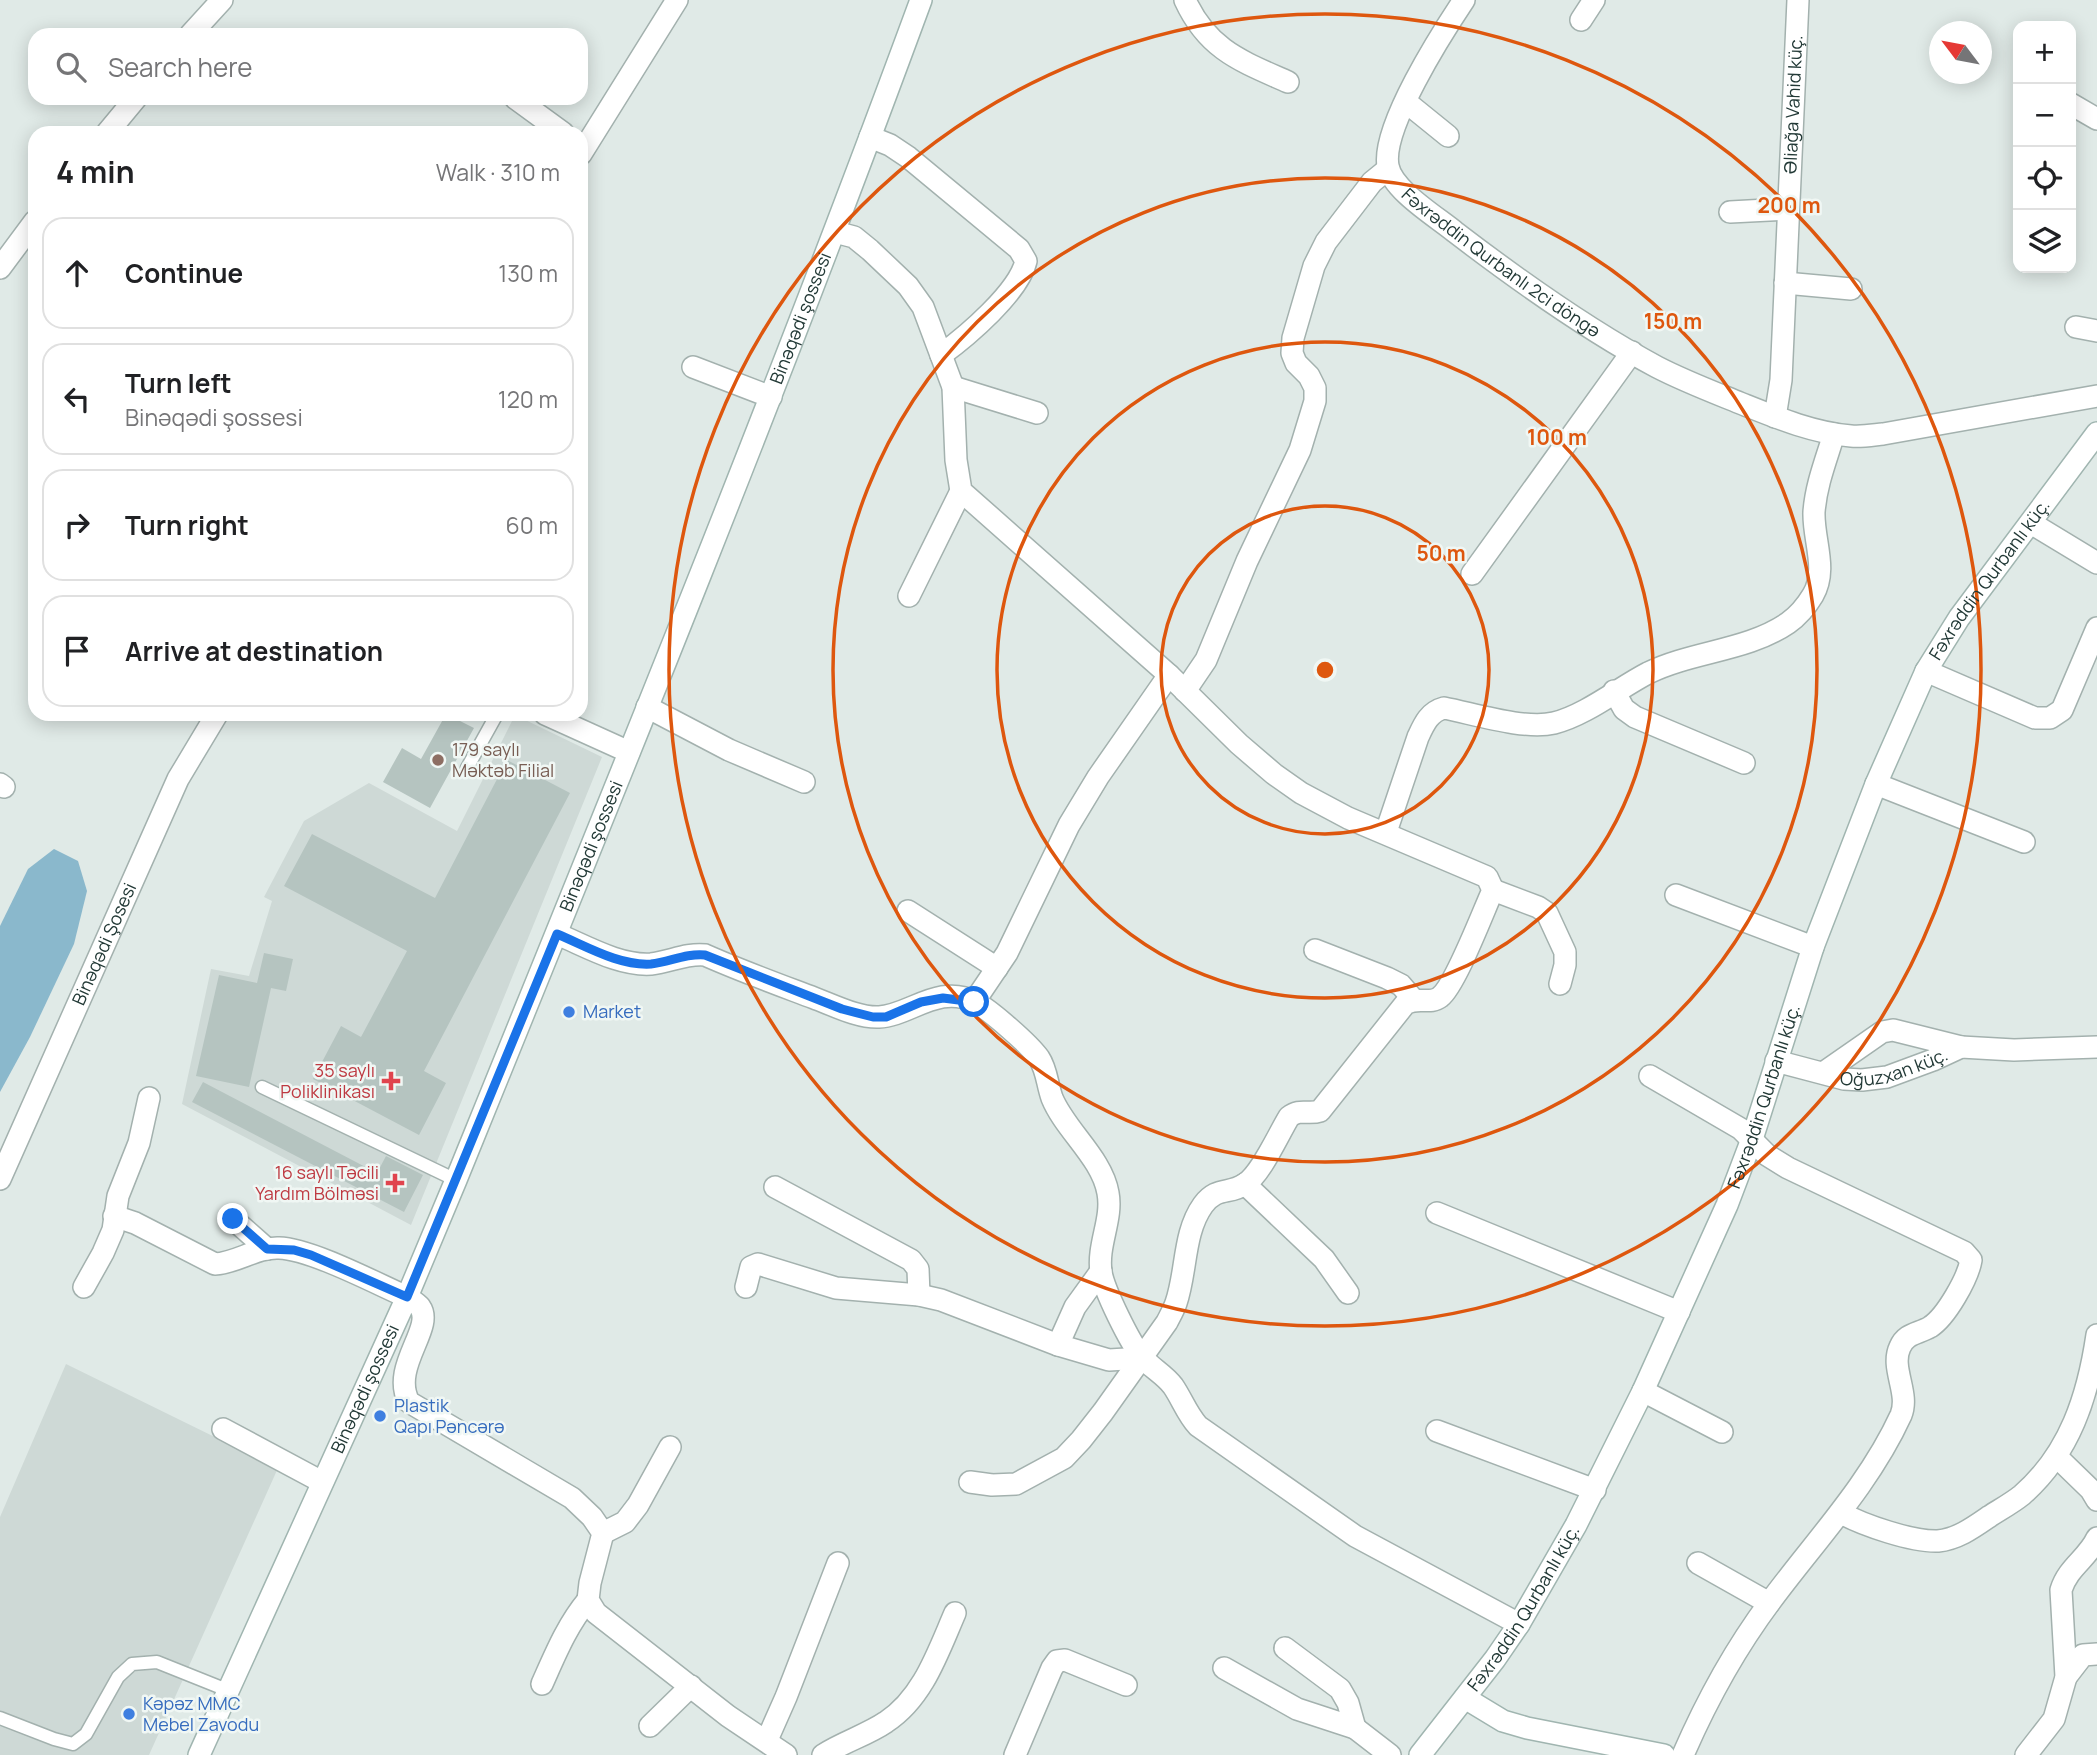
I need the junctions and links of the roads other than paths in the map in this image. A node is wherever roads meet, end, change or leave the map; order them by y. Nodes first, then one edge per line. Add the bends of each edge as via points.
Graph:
1 (222, 0) edge
2 (677, 0) edge
3 (921, 0) edge
4 (1185, 0) edge
5 (1464, 0) edge
6 (1594, 0) edge
7 (1798, 0) edge
8 (1581, 20) dead end
9 (196, 28) edge
10 (1288, 82) dead end
11 (1406, 102) junction
12 (130, 105) edge
13 (525, 105) edge
14 (2076, 107) edge
15 (2097, 119) edge
16 (113, 126) edge
17 (553, 126) edge
18 (1448, 135) dead end
19 (870, 137) junction
20 (588, 141) edge
21 (1388, 169) junction
22 (1787, 209) junction
23 (1730, 212) dead end
24 (28, 231) edge
25 (835, 232) junction
26 (0, 268) edge
27 (1785, 283) junction
28 (1851, 289) dead end
29 (1632, 352) junction
30 (941, 355) junction
31 (693, 367) dead end
32 (953, 387) junction
33 (2097, 396) edge
34 (771, 397) junction
35 (1037, 413) dead end
36 (1775, 417) junction
37 (2097, 433) edge
38 (1834, 434) junction
39 (961, 491) junction
40 (2031, 523) junction
41 (2097, 563) edge
42 (1472, 574) dead end
43 (909, 596) dead end
44 (2097, 628) edge
45 (1926, 671) junction
46 (1169, 675) junction
47 (1185, 691) junction
48 (1614, 691) junction
49 (647, 707) junction
50 (214, 721) edge
51 (493, 721) edge
52 (560, 721) edge
53 (629, 752) junction
54 (1744, 763) dead end
55 (467, 768) dead end
56 (804, 782) dead end
57 (1876, 784) junction
58 (1386, 832) junction
59 (2024, 842) dead end
60 (1493, 890) junction
61 (1676, 895) dead end
62 (908, 911) dead end
63 (557, 934) junction
64 (1813, 947) junction
65 (1315, 950) dead end
66 (997, 968) junction
67 (1560, 984) dead end
68 (1413, 999) junction
69 (974, 1002) junction
70 (1961, 1046) junction
71 (2097, 1047) edge
72 (1776, 1062) junction
73 (1823, 1073) junction
74 (1650, 1076) dead end
75 (262, 1087) dead end
76 (149, 1098) dead end
77 (1752, 1139) junction
78 (0, 1179) edge
79 (456, 1181) junction
80 (1245, 1184) junction
81 (775, 1187) dead end
82 (1437, 1213) dead end
83 (114, 1216) junction
84 (233, 1219) dead end
85 (267, 1249) junction
86 (1101, 1271) junction
87 (83, 1287) dead end
88 (746, 1287) dead end
89 (1348, 1293) dead end
90 (919, 1295) junction
91 (407, 1297) junction
92 (1679, 1312) junction
93 (2097, 1335) edge
94 (1058, 1345) junction
95 (1143, 1358) junction
96 (1643, 1391) junction
97 (223, 1429) dead end
98 (1437, 1430) dead end
99 (1722, 1432) dead end
100 (670, 1447) dead end
101 (2057, 1457) junction
102 (322, 1482) junction
103 (970, 1482) dead end
104 (1595, 1490) junction
105 (2097, 1500) edge
106 (1841, 1513) junction
107 (603, 1533) junction
108 (2097, 1538) edge
109 (838, 1563) dead end
110 (1698, 1563) dead end
111 (588, 1600) junction
112 (1769, 1604) junction
113 (955, 1613) dead end
114 (1519, 1624) junction
115 (1285, 1648) dead end
116 (2097, 1654) edge
117 (1224, 1668) dead end
118 (2066, 1676) junction
119 (542, 1684) dead end
120 (1126, 1685) dead end
121 (691, 1686) junction
122 (227, 1690) junction
123 (1465, 1698) junction
124 (0, 1718) edge
125 (650, 1726) dead end
126 (1355, 1728) junction
127 (766, 1740) junction
128 (199, 1755) edge
129 (786, 1755) edge
130 (823, 1755) edge
131 (1015, 1755) edge
132 (1390, 1755) edge
133 (1420, 1755) edge
134 (1664, 1755) edge
135 (1684, 1755) edge
136 (2026, 1755) edge

1 - 9 street
2 - 20 street
3 - 19 street, Binəqədi şossesi
4 - 10 street via 1198,25 1223,51
5 - 11 street
6 - 8 street
7 - 22 street, Əliağa Vahid küç.
11 - 18 street
11 - 21 street via 1392,134
12 - 16 street
13 - 17 street
14 - 15 street
19 - 25 street, Binəqədi şossesi
19 - 30 street via 908,157 1019,249 1026,261 1023,274 983,321
21 - 29 street, Fəxrəddin Qurbanlı 2ci döngə via 1418,203 1501,267
21 - 47 street via 1326,242 1314,266 1292,353 1315,388 1315,401 1300,450 1206,660
22 - 23 street
22 - 27 street, Əliağa Vahid küç.
24 - 26 street
25 - 30 street via 854,237 908,286 923,307
25 - 34 street, Binəqədi şossesi
27 - 28 street
27 - 36 street, Əliağa Vahid küç. via 1782,380
29 - 36 street, Fəxrəddin Qurbanlı 2ci döngə via 1669,373
29 - 42 street
30 - 32 street
31 - 34 street
32 - 35 street
32 - 39 street
33 - 38 street, Fəxrəddin Qurbanlı 2ci döngə via 1883,434
34 - 49 street, Binəqədi şossesi
36 - 38 street, Fəxrəddin Qurbanlı 2ci döngə
37 - 40 street, Fəxrəddin Qurbanlı küç.
38 - 48 street via 1814,512 1819,579 1800,613 1755,640 1683,659
39 - 43 street
39 - 46 street
40 - 41 street
40 - 45 street, Fəxrəddin Qurbanlı küç. via 1959,618
44 - 45 street via 2062,710 2050,718 2035,718
45 - 57 street, Fəxrəddin Qurbanlı küç.
46 - 47 street
46 - 66 street via 1069,825
47 - 58 street via 1283,780 1348,818
48 - 54 street via 1624,709 1635,717
48 - 58 street via 1572,717 1536,725 1434,710 1418,737
49 - 53 street, Binəqədi şossesi
49 - 56 street
50 - 78 street, Binəqədi Şosesi via 178,779
51 - 55 lane
52 - 53 street
53 - 63 street, Binəqədi şossesi
57 - 59 street
57 - 64 street, Fəxrəddin Qurbanlı küç.
58 - 60 street via 1488,877
60 - 67 street via 1547,913 1565,952
60 - 68 street via 1442,996 1433,1002
61 - 64 street
62 - 66 street
63 - 69 street via 636,963 705,955 873,1017 943,998
63 - 79 street, Binəqədi şossesi
64 - 72 street, Fəxrəddin Qurbanlı küç.
65 - 68 street via 1401,985
66 - 69 street
68 - 80 street via 1395,1014 1320,1111 1300,1111 1289,1117
69 - 86 street via 1038,1058 1061,1115 1091,1154 1108,1192
70 - 71 street, Oğuzxan küç. via 2014,1050
70 - 73 street, Oğuzxan küç. via 1887,1077 1862,1080
70 - 73 street via 1894,1030 1882,1032
72 - 73 street, Oğuzxan küç.
72 - 77 street, Fəxrəddin Qurbanlı küç.
74 - 77 street
75 - 79 lane
76 - 83 street
77 - 92 street, Fəxrəddin Qurbanlı küç.
77 - 106 street via 1788,1168 1964,1252 1971,1260 1970,1271 1943,1315 1930,1327 1906,1337 1899,1349 1902,1411
79 - 91 street, Binəqədi şossesi
80 - 89 street via 1324,1259
80 - 95 street via 1212,1195 1202,1206 1191,1232 1177,1303
81 - 90 street via 911,1260 918,1269
82 - 92 street
83 - 85 street via 215,1264
83 - 87 street via 103,1253
84 - 85 street
85 - 91 street via 303,1252
86 - 94 street via 1075,1307
86 - 95 street via 1127,1335
88 - 90 street via 751,1267 758,1264 836,1288
90 - 94 street
91 - 102 street, Binəqədi şossesi
91 - 107 street via 421,1308 424,1320 403,1377 403,1391 410,1402 572,1499
92 - 96 street, Fəxrəddin Qurbanlı küç.
93 - 101 street via 2091,1376 2073,1429
94 - 95 street via 1109,1360
95 - 103 street via 1063,1458 1016,1484
95 - 114 street via 1174,1387 1198,1426 1355,1536
96 - 99 street
96 - 104 street, Fəxrəddin Qurbanlı küç.
97 - 102 street
98 - 104 street
100 - 107 street via 625,1522
101 - 105 street
101 - 106 street via 2021,1496 1950,1539 1902,1535
102 - 122 street, Binəqədi şossesi
104 - 114 street, Fəxrəddin Qurbanlı küç.
106 - 112 street
107 - 111 street
108 - 118 street via 2065,1577 2061,1590
109 - 127 street
110 - 112 street
111 - 119 street via 565,1634
111 - 121 street via 596,1613
112 - 135 street via 1702,1711
113 - 130 street via 921,1686 900,1711
114 - 123 street, Fəxrəddin Qurbanlı küç.
115 - 126 street via 1340,1689
116 - 118 street via 2083,1655
117 - 126 street via 1297,1709
118 - 136 street via 2054,1719
120 - 131 street via 1065,1660 1057,1661
121 - 125 street
121 - 127 street
122 - 124 lane via 157,1662 132,1664 118,1677 86,1734 73,1744
122 - 128 street, Binəqədi şossesi
123 - 133 street, Fəxrəddin Qurbanlı küç.
123 - 134 street via 1503,1721 1527,1728
126 - 132 street
127 - 129 street

